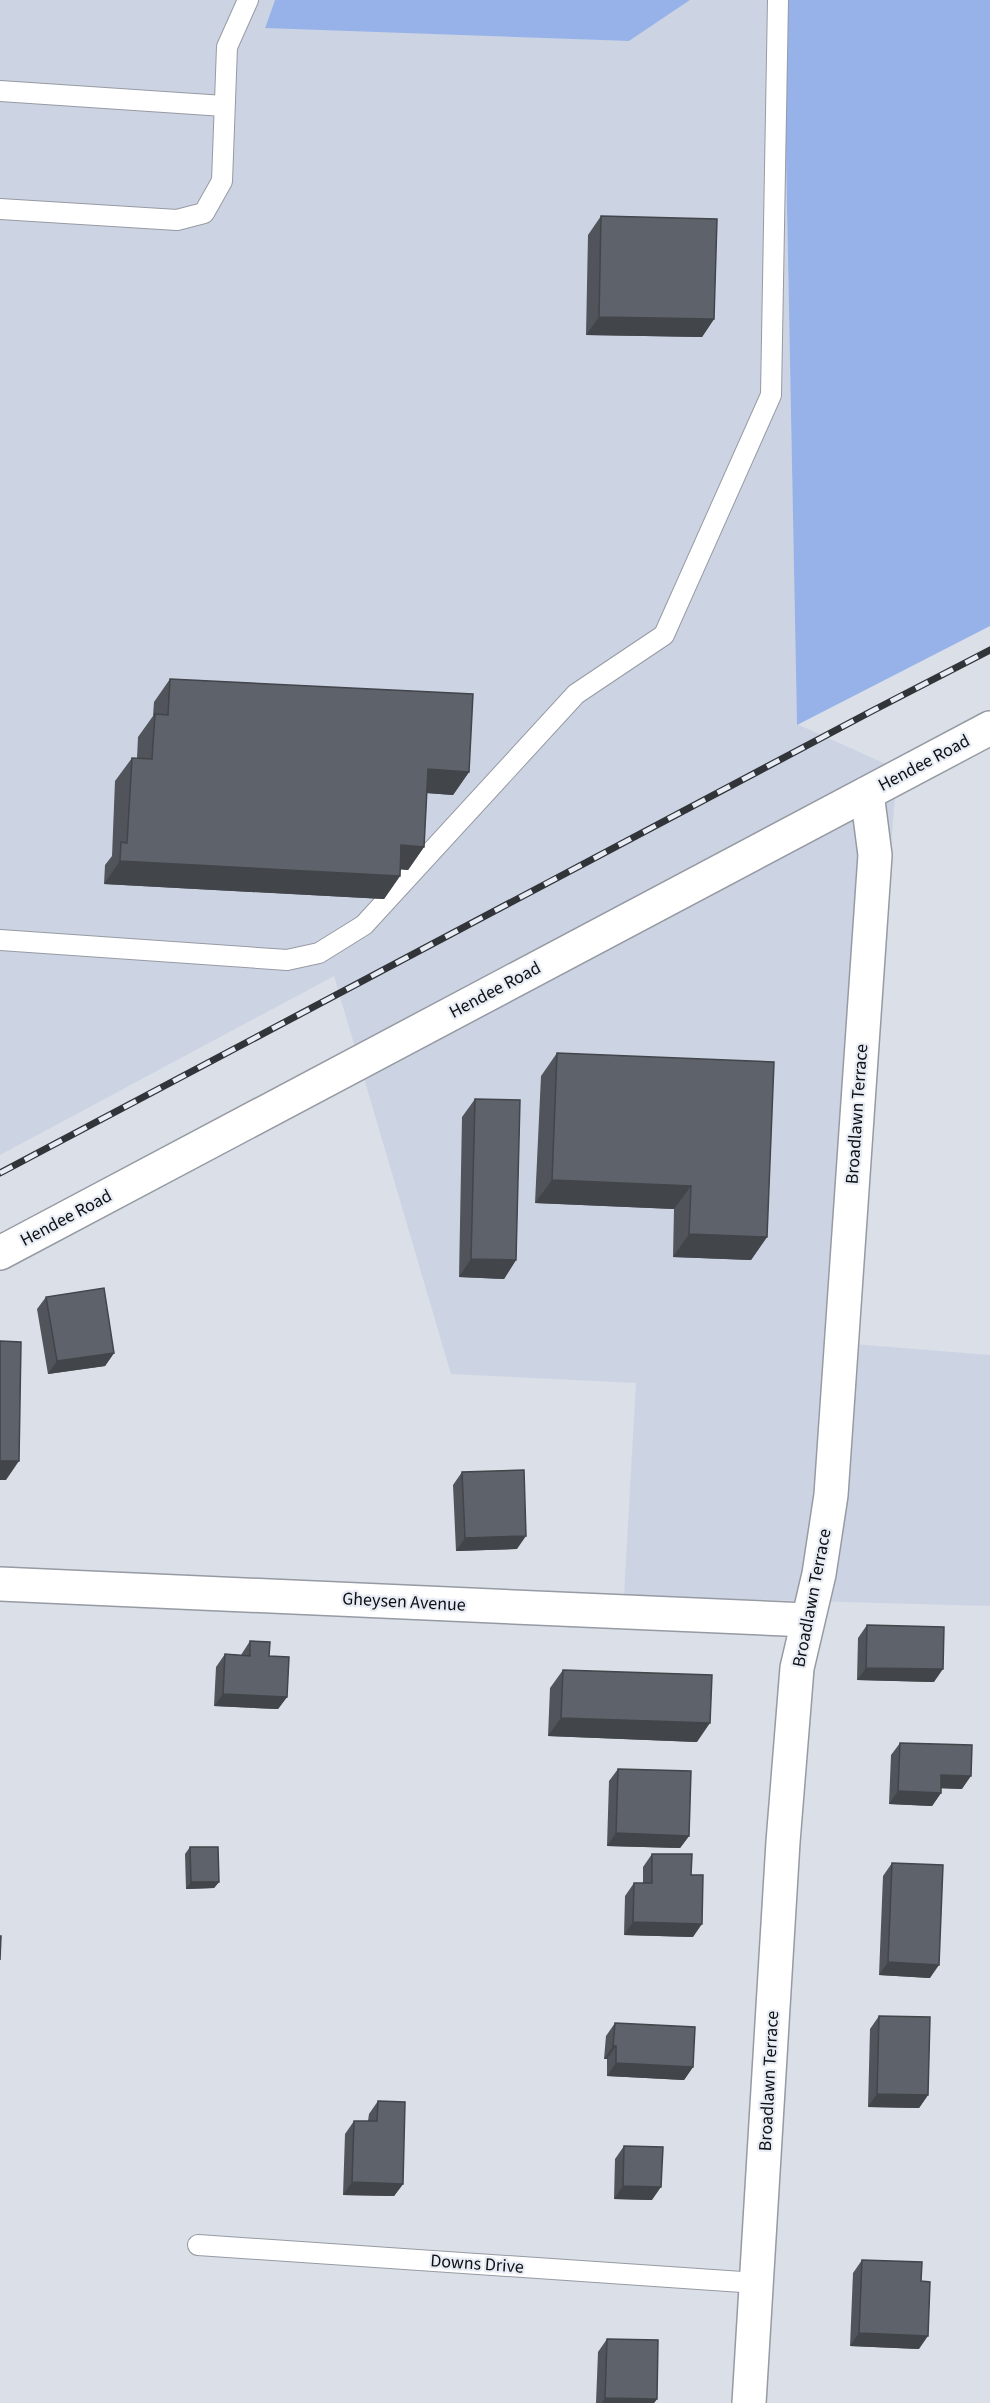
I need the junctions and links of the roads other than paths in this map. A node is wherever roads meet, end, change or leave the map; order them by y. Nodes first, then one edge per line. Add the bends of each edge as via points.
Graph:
1 (248, 0) edge
2 (778, 0) edge
3 (0, 91) edge
4 (224, 106) junction
5 (0, 209) edge
6 (990, 728) edge
7 (867, 793) junction
8 (0, 940) edge
9 (0, 1253) edge
10 (0, 1584) edge
11 (807, 1620) junction
12 (198, 2245) dead end
13 (757, 2283) junction
14 (749, 2403) edge

1 - 4 lane via 227,47
2 - 8 lane via 771,395 664,635 576,694 364,925 319,953 287,960
3 - 4 lane
4 - 5 lane via 222,182 204,213 177,220
6 - 7 street, Hendee Road
7 - 9 street, Hendee Road
7 - 11 street, Broadlawn Terrace via 875,855 831,1495 819,1574
10 - 11 street, Gheysen Avenue
11 - 13 street, Broadlawn Terrace via 797,1668 783,1842
12 - 13 lane, Downs Drive
13 - 14 street, Broadlawn Terrace

